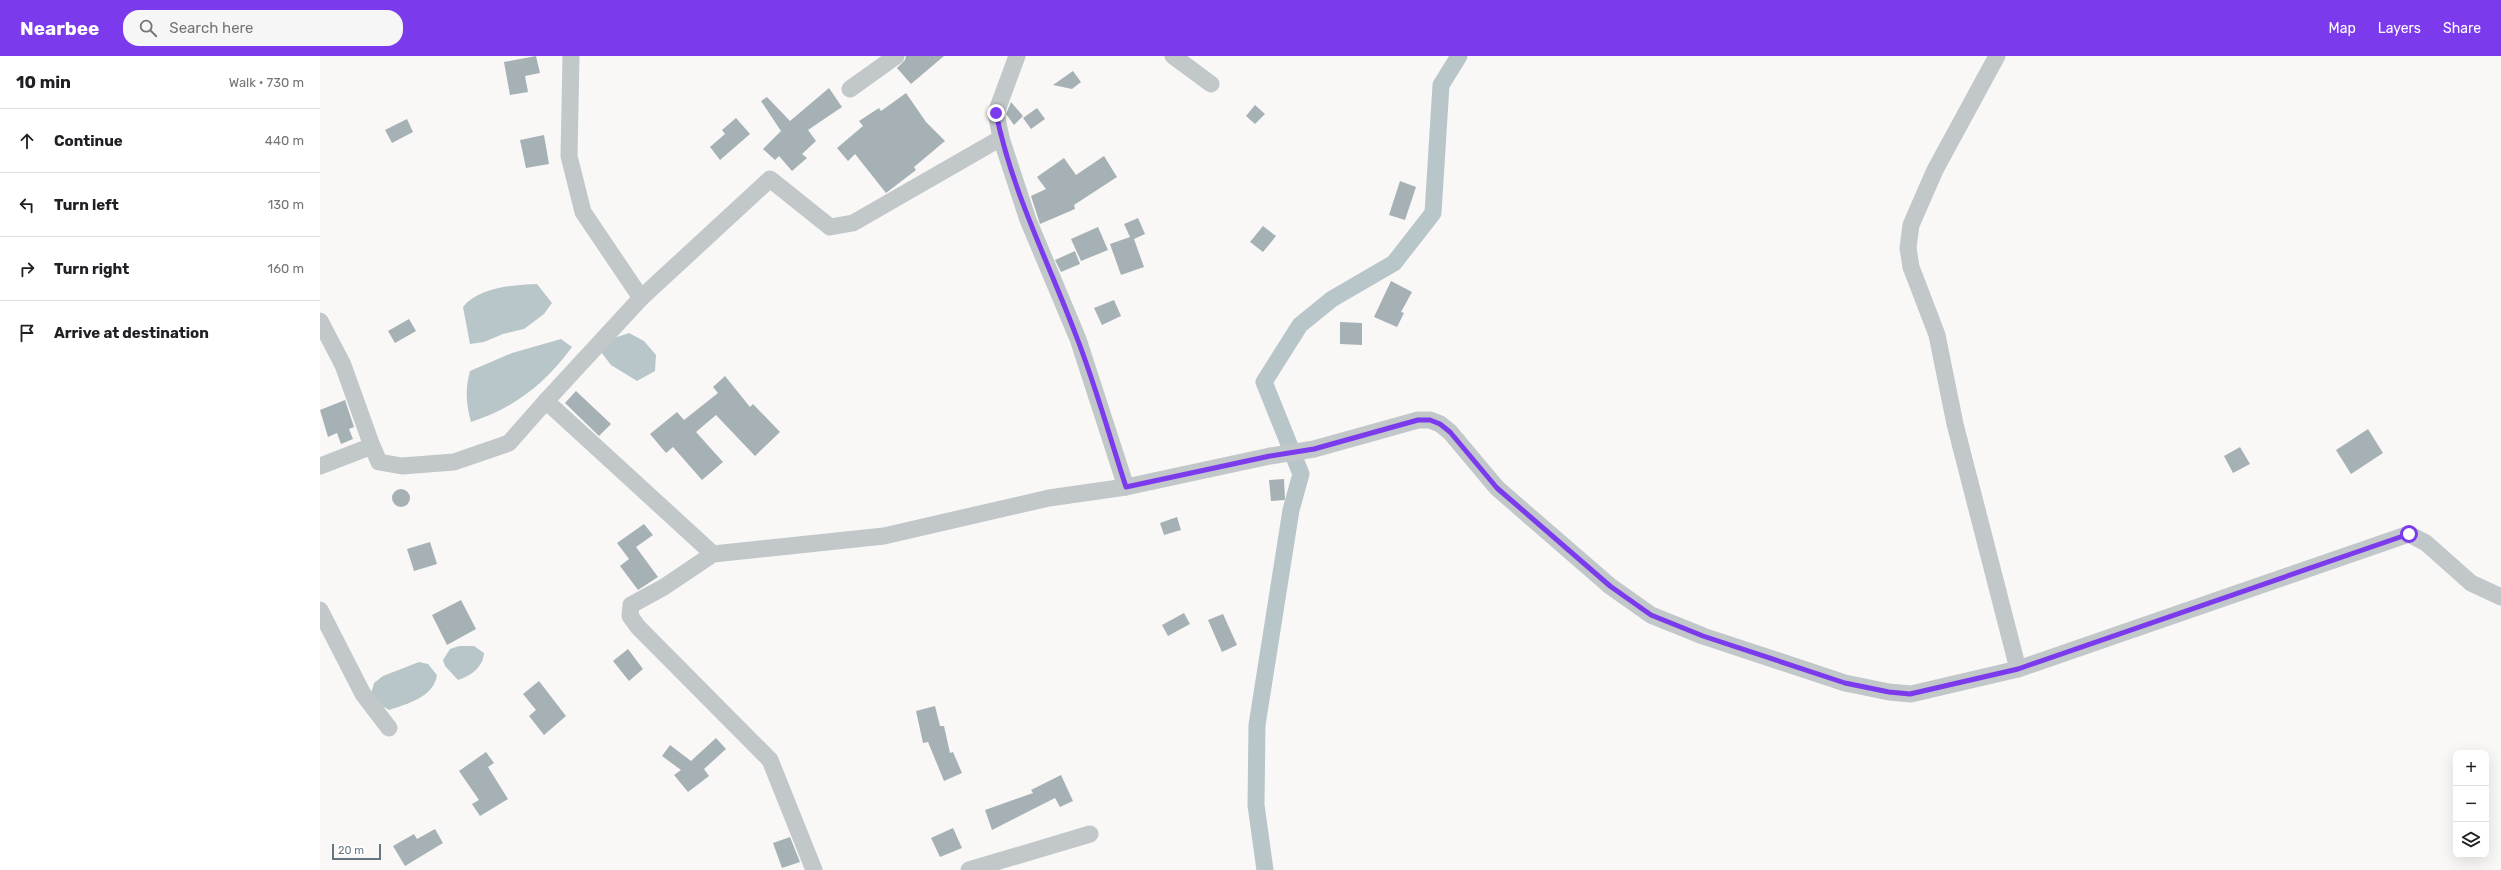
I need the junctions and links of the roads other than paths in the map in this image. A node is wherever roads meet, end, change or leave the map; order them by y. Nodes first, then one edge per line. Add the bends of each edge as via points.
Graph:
1 (571, 56) edge
2 (896, 56) edge
3 (1017, 56) edge
4 (1173, 56) edge
5 (1996, 56) edge
6 (1211, 84) dead end
7 (850, 89) dead end
8 (1001, 138) junction
9 (641, 298) junction
10 (320, 321) edge
11 (546, 401) junction
12 (372, 446) junction
13 (320, 466) edge
14 (1126, 487) junction
15 (713, 554) junction
16 (2501, 597) edge
17 (320, 610) edge
18 (2018, 669) junction
19 (389, 728) dead end
20 (1090, 834) dead end
21 (814, 870) edge
22 (969, 870) edge

1 - 9 street via 569,156 583,212
2 - 7 street
3 - 8 street via 996,113
4 - 6 street
5 - 18 street via 1935,170 1911,225 1908,248 1911,267 1937,335 1957,431
8 - 9 street via 853,223 830,227 770,179
8 - 14 street via 1028,220 1078,338
9 - 11 street
10 - 12 street via 343,365
11 - 12 street via 509,442 454,462 402,466 379,462
11 - 15 street
12 - 13 street
14 - 15 street via 1049,498 884,536
14 - 18 street via 1314,449 1418,420 1430,420 1440,424 1472,456 1497,488 1630,602 1674,626 1845,683 1883,692 1910,694
15 - 21 street via 664,587 631,605 630,616 770,760
16 - 18 street via 2471,583 2426,543 2409,534
17 - 19 street via 363,694
20 - 22 street

